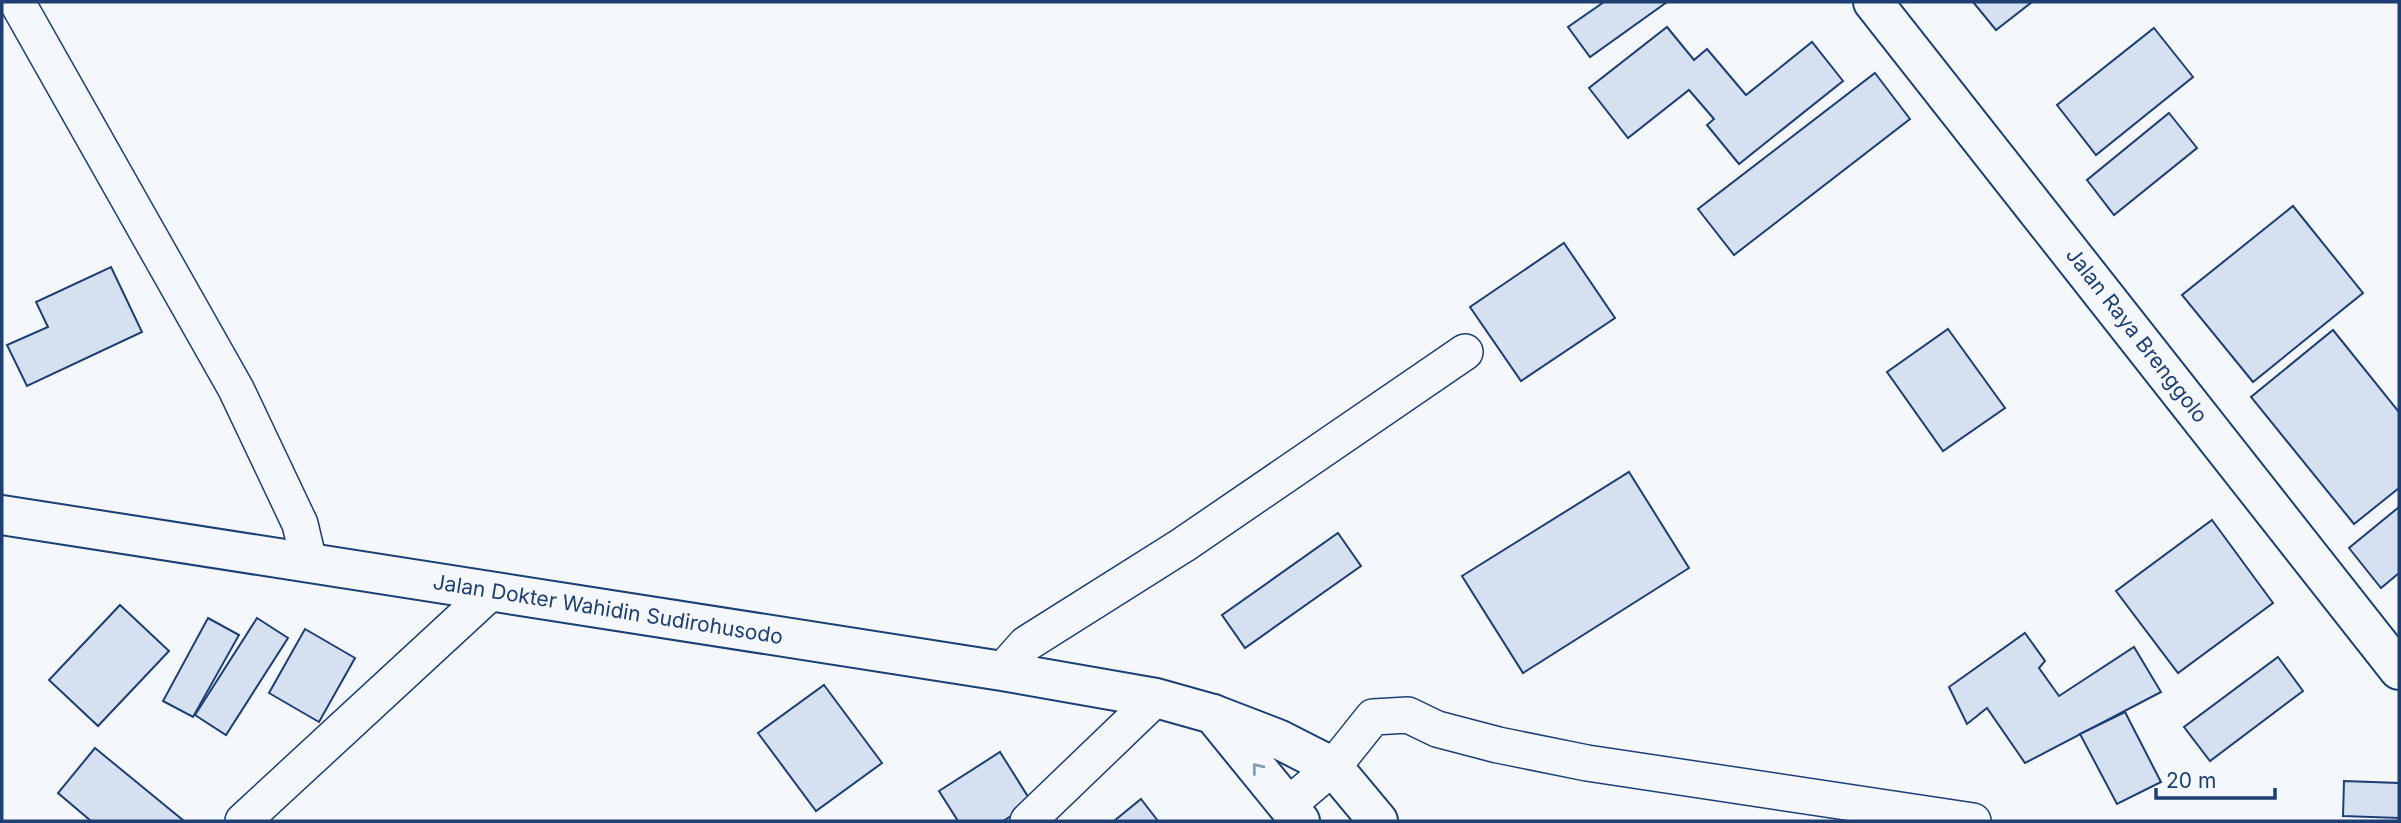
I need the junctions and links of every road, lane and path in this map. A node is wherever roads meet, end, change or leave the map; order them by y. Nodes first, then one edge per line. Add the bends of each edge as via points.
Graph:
1 (17, 2) edge
2 (1873, 2) edge
3 (1465, 352) dead end
4 (2, 515) edge
5 (309, 562) junction
6 (492, 591) junction
7 (2399, 670) edge
8 (1002, 671) junction
9 (1156, 698) junction
10 (1213, 714) junction
11 (1333, 767) junction
12 (1293, 813) edge
13 (243, 821) edge
14 (1028, 821) edge
15 (1378, 821) edge
16 (1973, 821) edge

1 - 5 street via 236,389 300,524
2 - 7 main road, Jalan Raya Brenggolo
3 - 8 street via 1183,545 1026,644
4 - 5 main road, Jalan Dokter Wahidin Sudirohusodo
5 - 6 main road, Jalan Dokter Wahidin Sudirohusodo
6 - 8 main road, Jalan Dokter Wahidin Sudirohusodo
6 - 13 street
8 - 9 main road, Jalan Dokter Wahidin Sudirohusodo
9 - 10 main road, Jalan Dokter Wahidin Sudirohusodo
9 - 14 street
10 - 11 main road, Jalan Dokter Wahidin Sudirohusodo
12 -> 10 main road
11 - 12 street
11 - 15 main road
11 - 16 street via 1373,717 1408,715 1437,729 1587,763

